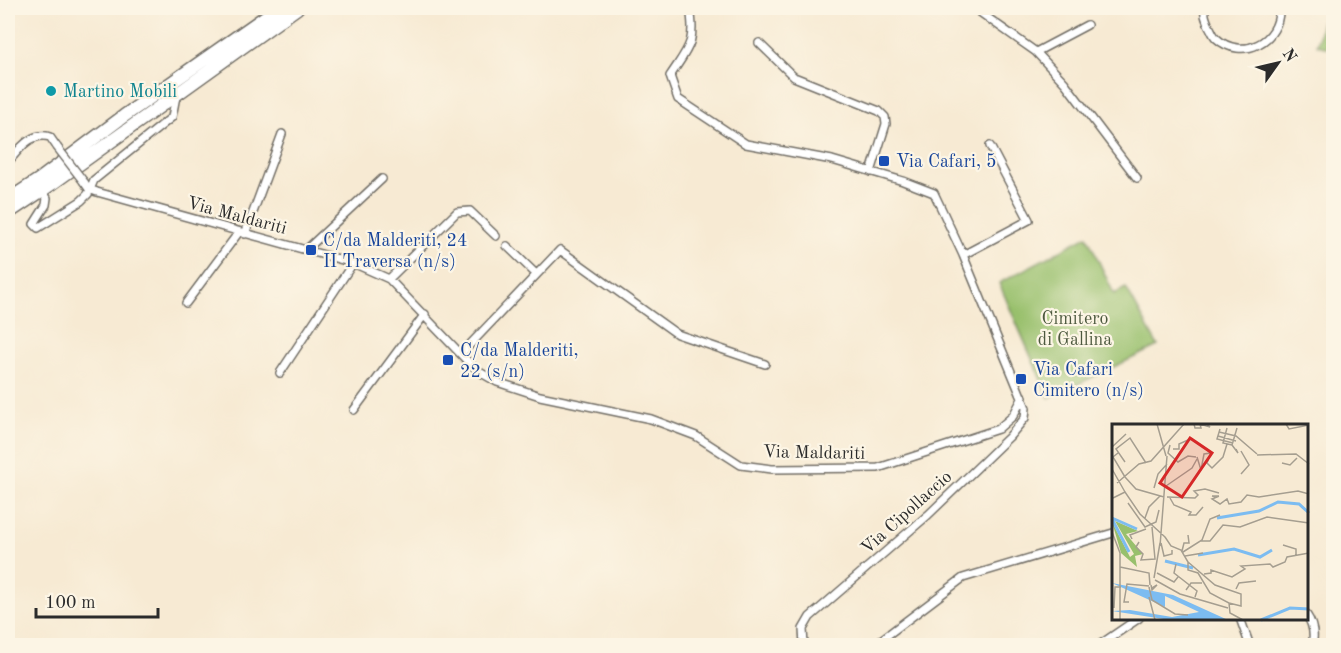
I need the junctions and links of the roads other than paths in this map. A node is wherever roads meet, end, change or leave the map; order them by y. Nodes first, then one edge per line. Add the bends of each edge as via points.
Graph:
1 (278, 8) edge
2 (297, 8) edge
3 (690, 8) edge
4 (974, 8) edge
5 (1205, 8) edge
6 (1279, 8) edge
7 (1087, 26) dead end
8 (759, 43) dead end
9 (1036, 52) junction
10 (176, 96) junction
11 (282, 134) dead end
12 (990, 146) dead end
13 (8, 162) edge
14 (871, 172) junction
15 (1137, 178) dead end
16 (382, 179) dead end
17 (89, 189) junction
18 (42, 191) junction
19 (8, 200) edge
20 (8, 213) edge
21 (242, 233) junction
22 (496, 236) dead end
23 (507, 246) dead end
24 (307, 249) junction
25 (963, 255) junction
26 (353, 263) junction
27 (536, 274) junction
28 (389, 279) junction
29 (186, 303) dead end
30 (425, 314) junction
31 (461, 354) junction
32 (765, 364) dead end
33 (280, 373) dead end
34 (1023, 397) junction
35 (354, 410) dead end
36 (1112, 533) edge
37 (1308, 617) edge
38 (1136, 620) edge
39 (1241, 620) edge
40 (804, 645) edge
41 (873, 645) edge
42 (1098, 645) edge
43 (1250, 645) edge
44 (1312, 645) edge

1 - 19 main road
2 - 10 main road
3 - 14 street via 694,31 670,76 678,99 746,144 832,160
4 - 9 street
5 - 6 street via 1204,16 1215,38 1234,48 1257,46 1274,32 1280,20
7 - 9 street
8 - 14 street via 794,77 879,111 885,117
9 - 15 street via 1065,82
10 - 17 street via 171,117 99,176
10 - 18 main road
11 - 21 street
12 - 25 street via 1029,220
13 - 17 street, bridge via 38,135 50,137
14 - 25 street via 934,193
16 - 24 street
17 - 18 street via 81,201 38,228 34,224 47,198
17 - 21 street, Via Maldariti
18 - 20 main road
21 - 24 street, Via Maldariti
21 - 29 street
22 - 28 street via 470,211 457,212
23 - 27 street
24 - 26 street, Via Maldariti
25 - 34 street
26 - 28 street, Via Maldariti
26 - 33 street
27 - 31 street
27 - 32 street via 560,250 677,334
28 - 30 street, Via Maldariti
30 - 31 street, Via Maldariti
30 - 35 street
31 - 34 street, Via Maldariti via 476,370 497,382 540,396 651,419 696,436 741,465 772,469 878,468 998,429 1013,416
34 - 40 street, Via Cipollaccio via 1025,418 1015,431 927,515 810,617 803,629
36 - 41 street via 963,578
37 - 44 street via 1312,622
38 - 42 street
39 - 43 street

